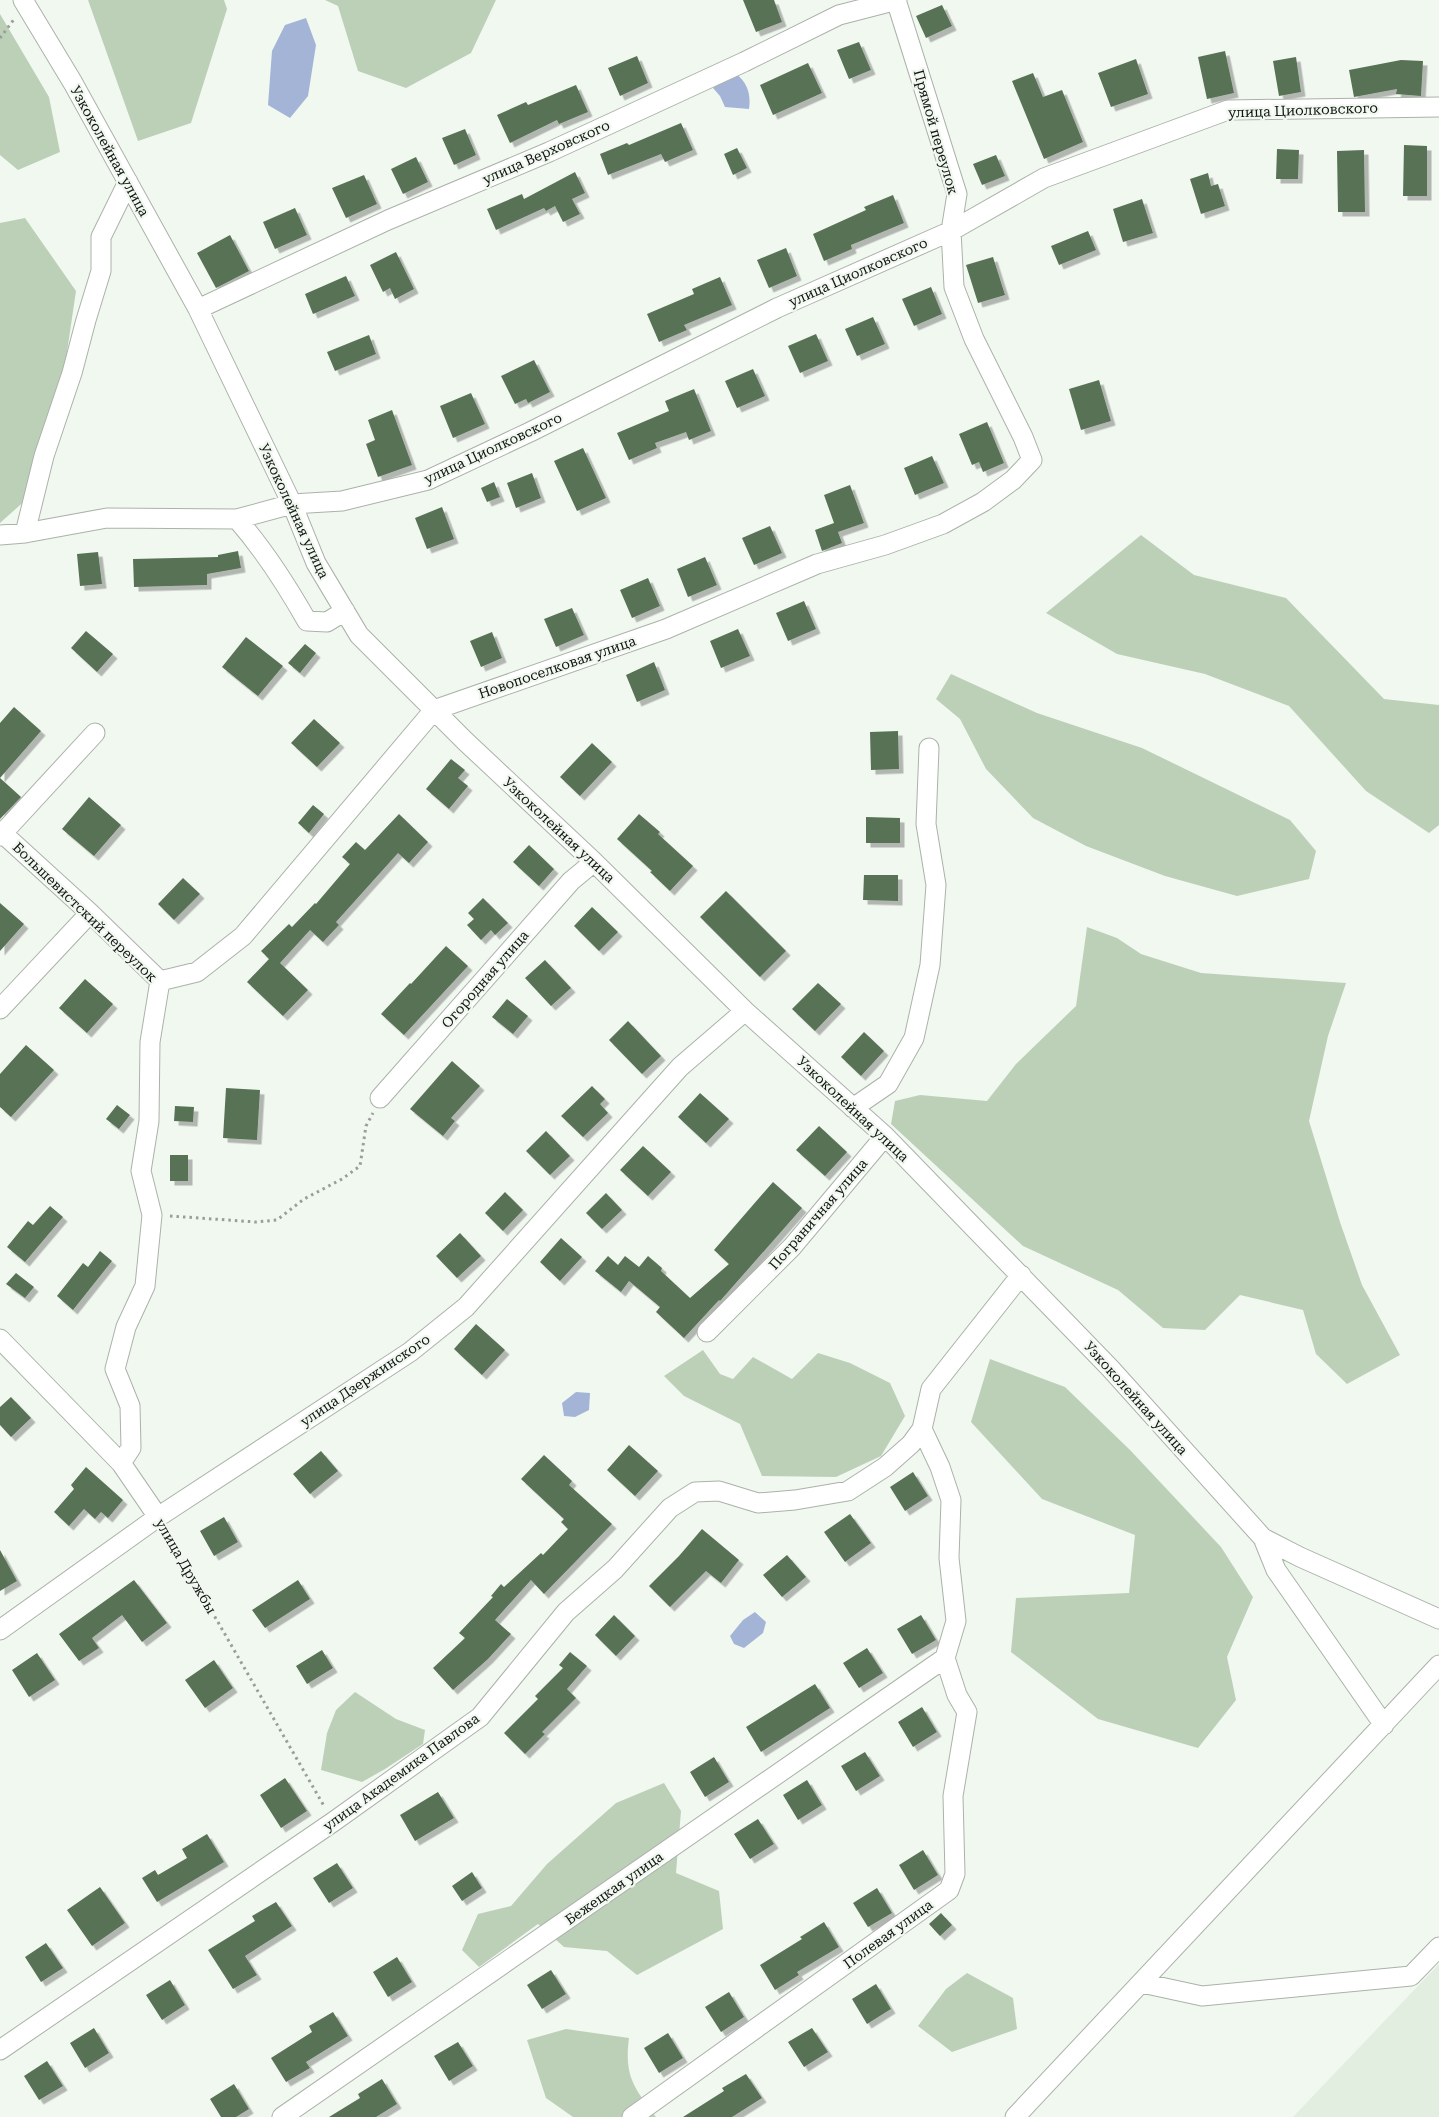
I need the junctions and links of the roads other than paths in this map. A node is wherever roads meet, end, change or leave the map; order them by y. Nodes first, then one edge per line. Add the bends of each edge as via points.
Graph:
1 (23, 0) edge
2 (896, 0) edge
3 (1439, 107) edge
4 (128, 182) junction
5 (951, 231) junction
6 (198, 309) junction
7 (1032, 460) joint
8 (292, 504) junction
9 (237, 519) junction
10 (25, 533) junction
11 (0, 535) edge
12 (345, 611) junction
13 (434, 710) junction
14 (95, 733) dead end
15 (929, 748) dead end
16 (1, 833) edge
17 (594, 862) junction
18 (90, 913) junction
19 (160, 980) junction
20 (0, 1009) edge
21 (745, 1011) junction
22 (380, 1098) road end
23 (853, 1108) junction
24 (885, 1136) junction
25 (1022, 1275) junction
26 (707, 1332) dead end
27 (0, 1339) edge
28 (922, 1430) junction
29 (121, 1463) junction
30 (158, 1517) junction
31 (1263, 1538) junction
32 (1439, 1619) edge
33 (0, 1630) edge
34 (945, 1658) junction
35 (1439, 1665) edge
36 (1384, 1725) junction
37 (1439, 1947) edge
38 (1142, 1983) junction
39 (0, 2050) edge
40 (282, 2117) edge
41 (632, 2117) edge
42 (1015, 2117) edge

1 - 4 street, Узкоколейная улица
2 - 5 street, Прямой переулок via 957,194
2 - 6 street, улица Верховского via 839,15 558,148 388,220
3 - 5 street, улица Циолковского via 1228,110 1044,178
4 - 6 street, Узкоколейная улица
4 - 10 street via 101,237 101,271 44,456
5 - 7 street, Прямой переулок via 954,287 974,339
5 - 8 street, улица Циолковского via 777,308 428,480 342,501
6 - 8 street, Узкоколейная улица
7 - 13 street, Новопоселковая улица via 1013,480 983,502 943,524 817,564 666,629
8 - 9 street, улица Циолковского
8 - 12 street, Узкоколейная улица via 316,562
9 - 10 street, улица Циолковского via 107,518
9 - 12 street via 287,585 307,621 328,622
10 - 11 street, улица Циолковского
12 - 13 street, Узкоколейная улица via 359,635
13 - 17 street, Узкоколейная улица
13 - 19 street via 243,936 197,972
14 - 16 street
15 - 23 street via 926,824 936,885 930,965 914,1038 888,1084
16 - 18 street, Большевистский переулок
17 - 21 street, Узкоколейная улица
17 - 22 street, Огородная улица via 571,881
18 - 19 street, Большевистский переулок
18 - 20 street
19 - 29 street, Большевистский переулок via 150,1042 149,1121 141,1171 152,1215 145,1286 126,1328 115,1368 130,1406 131,1448
21 - 23 street, Узкоколейная улица
21 - 30 street, улица Дзержинского via 680,1067 466,1307 410,1352
23 - 24 street, Узкоколейная улица
24 - 25 street, Узкоколейная улица
24 - 26 street, Пограничная улица via 792,1247
25 - 28 street, улица Академика Павлова via 931,1389
25 - 31 street, Узкоколейная улица
27 - 29 street, улица Дружбы
28 - 34 street via 951,1500 949,1558 956,1621
28 - 39 street, улица Академика Павлова via 885,1467 848,1491 758,1503 719,1491 695,1492 670,1508 615,1569 566,1612 480,1717
29 - 30 street, улица Дружбы
30 - 33 street, улица Дзержинского
31 - 32 street via 1300,1558
31 - 36 street via 1276,1570
34 - 40 street, Бежецкая улица
34 - 41 street, Полевая улица via 957,1695 967,1712 953,1796 955,1874 949,1890
35 - 36 street
36 - 38 street
37 - 38 street via 1411,1976 1202,1996
38 - 42 street

